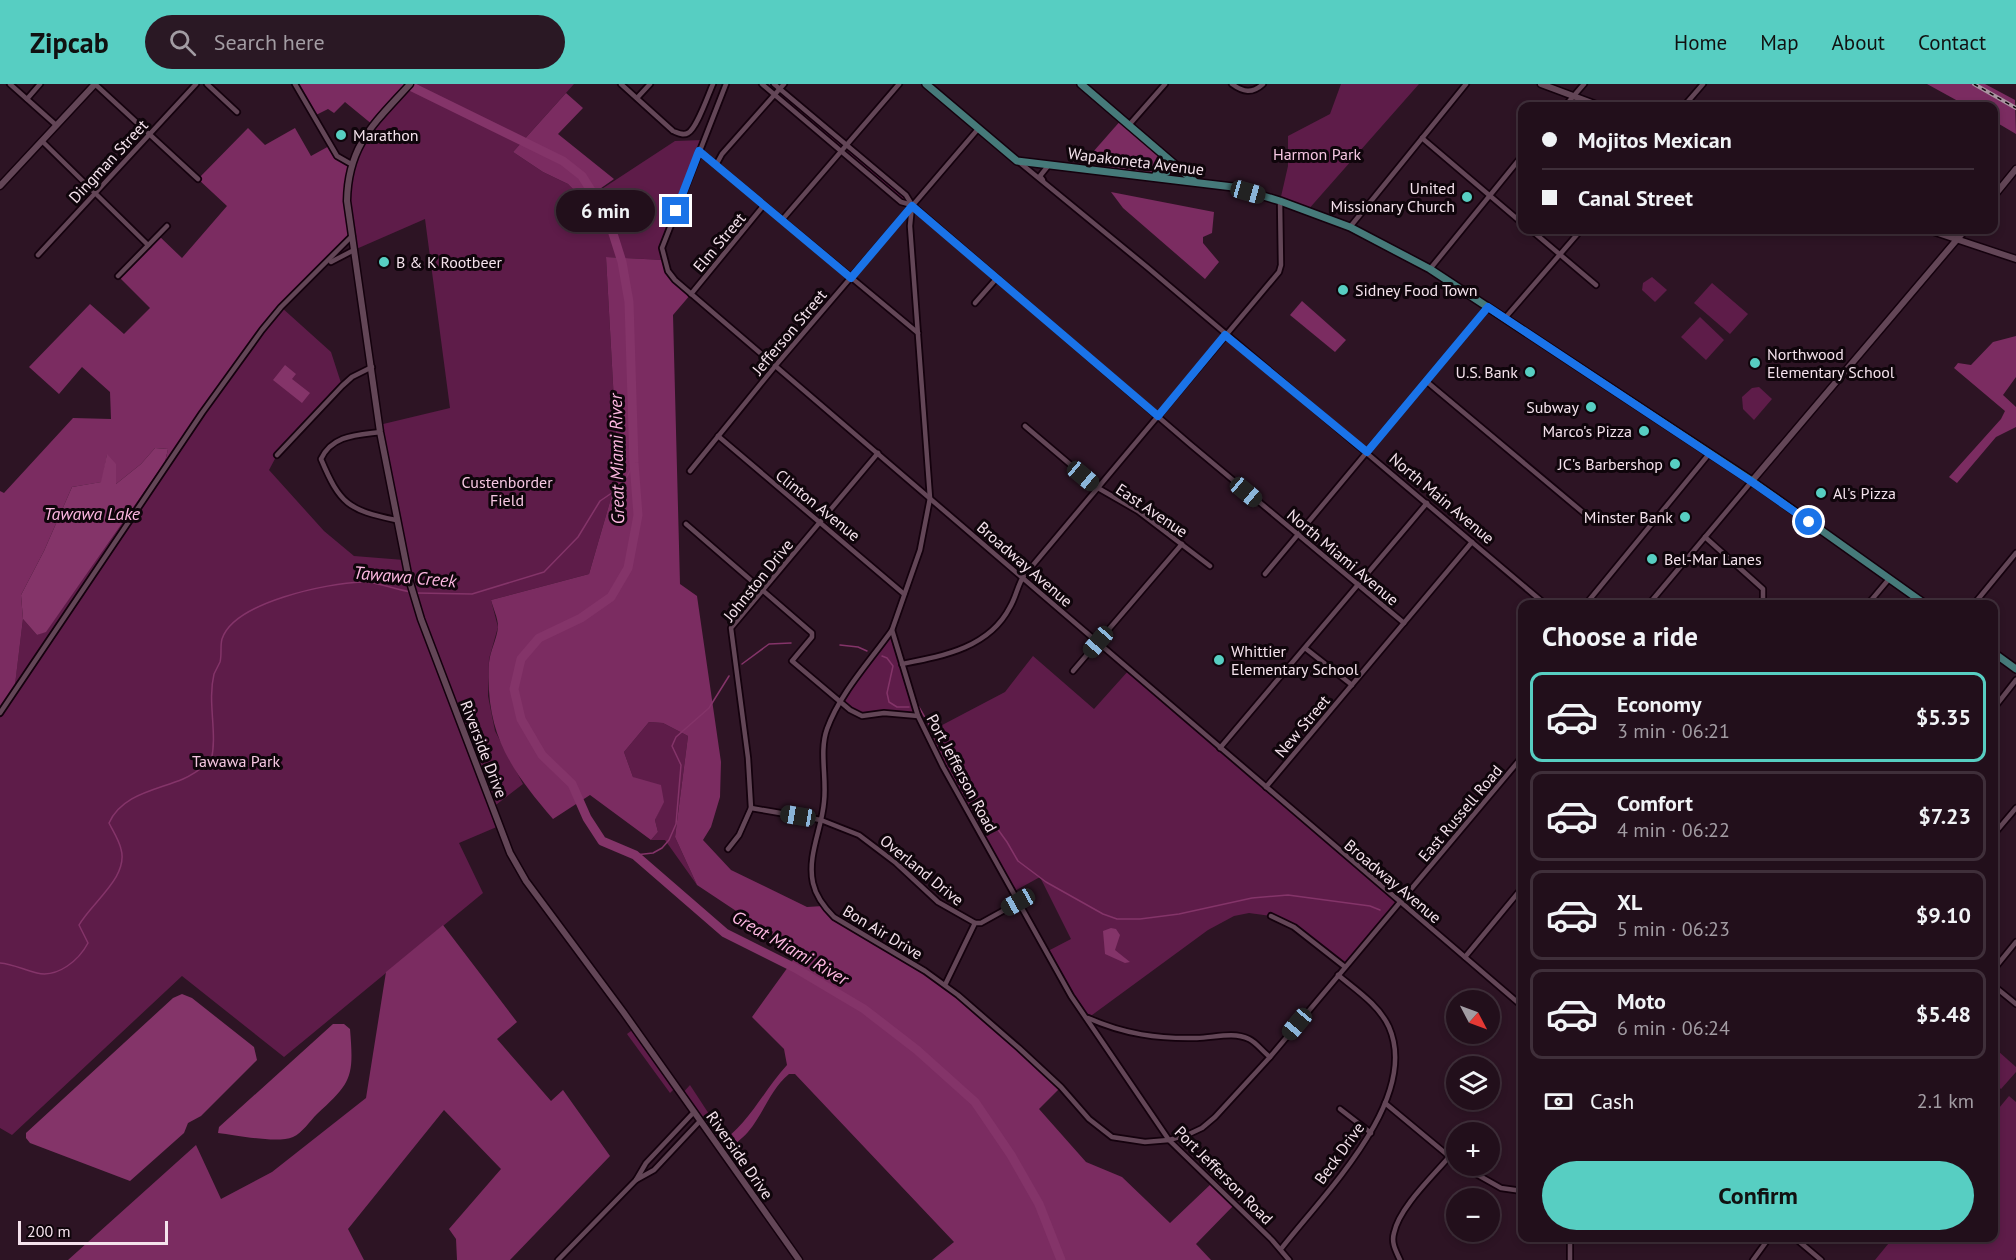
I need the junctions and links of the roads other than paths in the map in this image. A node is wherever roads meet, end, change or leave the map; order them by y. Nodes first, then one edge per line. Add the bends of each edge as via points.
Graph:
1 (10, 84) edge
2 (40, 84) edge
3 (95, 84) edge
4 (196, 84) edge
5 (207, 84) edge
6 (296, 84) edge
7 (410, 84) edge
8 (650, 84) edge
9 (713, 84) edge
10 (726, 84) edge
11 (762, 84) edge
12 (774, 84) edge
13 (784, 84) edge
14 (899, 84) edge
15 (926, 84) edge
16 (1081, 84) edge
17 (1165, 84) edge
18 (1232, 84) edge
19 (1263, 84) edge
20 (1466, 84) edge
21 (1541, 84) edge
22 (1584, 84) edge
23 (1703, 84) edge
24 (622, 85) edge
25 (780, 89) junction
26 (774, 95) junction
27 (1574, 96) junction
28 (637, 98) junction
29 (27, 99) junction
30 (1569, 102) edge
31 (1590, 102) edge
32 (1687, 102) edge
33 (237, 112) dead end
34 (56, 125) junction
35 (1129, 125) junction
36 (978, 129) junction
37 (149, 135) junction
38 (1422, 138) junction
39 (42, 141) junction
40 (847, 145) junction
41 (699, 151) junction
42 (842, 152) junction
43 (1165, 156) junction
44 (1017, 160) junction
45 (1518, 161) edge
46 (351, 165) junction
47 (716, 165) junction
48 (1052, 165) junction
49 (2016, 169) edge
50 (1151, 176) junction
51 (198, 179) dead end
52 (1194, 181) junction
53 (1044, 182) junction
54 (0, 186) edge
55 (1998, 191) edge
56 (94, 194) junction
57 (1490, 195) junction
58 (1280, 201) junction
59 (764, 205) junction
60 (912, 206) junction
61 (782, 220) junction
62 (1518, 220) edge
63 (167, 226) dead end
64 (1350, 227) junction
65 (1536, 234) edge
66 (1578, 234) edge
67 (1940, 234) edge
68 (1961, 234) edge
69 (352, 235) junction
70 (1956, 240) junction
71 (148, 245) junction
72 (354, 250) junction
73 (1560, 254) junction
74 (38, 255) dead end
75 (2016, 259) edge
76 (326, 264) junction
77 (1430, 269) junction
78 (118, 276) dead end
79 (851, 278) junction
80 (997, 278) junction
81 (1596, 285) dead end
82 (691, 294) junction
83 (975, 303) dead end
84 (1488, 307) junction
85 (1505, 318) junction
86 (918, 333) junction
87 (1225, 335) junction
88 (776, 365) junction
89 (372, 367) junction
90 (1426, 381) junction
91 (1158, 416) junction
92 (1025, 426) dead end
93 (380, 432) junction
94 (718, 436) junction
95 (1367, 452) junction
96 (878, 453) junction
97 (1709, 454) junction
98 (277, 455) dead end
99 (690, 471) dead end
100 (1752, 482) junction
101 (1098, 488) junction
102 (930, 498) junction
103 (1427, 503) junction
104 (396, 520) junction
105 (1592, 520) dead end
106 (820, 522) junction
107 (686, 524) dead end
108 (1298, 535) junction
109 (1705, 537) junction
110 (1472, 542) junction
111 (1182, 544) junction
112 (2016, 553) edge
113 (1210, 566) dead end
114 (1265, 574) dead end
115 (1023, 577) junction
116 (1889, 579) junction
117 (1358, 585) junction
118 (763, 591) junction
119 (904, 594) junction
120 (1540, 600) edge
121 (1589, 600) edge
122 (1652, 600) edge
123 (1762, 600) edge
124 (1871, 600) edge
125 (1919, 600) edge
126 (1977, 600) edge
127 (1404, 623) junction
128 (892, 630) junction
129 (1098, 642) junction
130 (1305, 648) junction
131 (1998, 655) edge
132 (902, 664) junction
133 (2016, 669) edge
134 (1073, 671) dead end
135 (2016, 680) edge
136 (1352, 685) junction
137 (840, 703) junction
138 (1998, 703) edge
139 (0, 713) edge
140 (918, 716) junction
141 (1220, 748) junction
142 (1518, 762) edge
143 (1266, 787) junction
144 (751, 808) junction
145 (2016, 808) edge
146 (821, 820) junction
147 (1998, 829) edge
148 (728, 849) dead end
149 (1518, 893) edge
150 (1018, 902) junction
151 (1400, 903) junction
152 (1271, 916) dead end
153 (975, 923) junction
154 (2016, 942) edge
155 (1465, 957) junction
156 (1998, 964) edge
157 (1345, 967) junction
158 (1338, 975) junction
159 (945, 985) junction
160 (1998, 989) edge
161 (1518, 1003) edge
162 (2016, 1004) edge
163 (1088, 1018) junction
164 (1270, 1057) junction
165 (1385, 1103) junction
166 (1340, 1109) dead end
167 (694, 1112) junction
168 (700, 1121) junction
169 (1371, 1133) junction
170 (1169, 1140) junction
171 (1446, 1154) edge
172 (1446, 1161) edge
173 (1480, 1176) edge
174 (636, 1180) junction
175 (1518, 1190) edge
176 (1570, 1242) edge
177 (1766, 1242) edge
178 (1800, 1242) edge
179 (1281, 1249) junction
180 (558, 1260) edge
181 (799, 1260) edge
182 (1289, 1260) edge
183 (1400, 1260) edge
184 (1570, 1260) edge
185 (1753, 1260) edge
186 (1821, 1260) edge

1 - 29 street
2 - 29 street
3 - 34 main road
3 - 37 street
4 - 37 street, Dingman Street
5 - 33 street
6 - 46 street via 337,156
7 - 46 main road, Riverside Drive via 361,141
8 - 28 street
9 - 28 street via 688,133 682,135
10 - 41 street
11 - 26 street, North Miami Avenue
12 - 25 street, North Miami Avenue
13 - 25 street
14 - 40 street
15 - 36 main road, North Main Avenue
16 - 35 main road
17 - 35 street
18 - 19 street via 1252,92
20 - 38 street
21 - 27 main road
22 - 27 street
23 - 32 street
24 - 28 street
25 - 26 street
25 - 40 street, North Miami Avenue
26 - 42 street, North Miami Avenue
26 - 47 street
27 - 30 street
27 - 31 main road
29 - 34 street
34 - 39 main road
35 - 43 main road
36 - 44 main road, North Main Avenue
36 - 60 street, Jefferson Street
37 - 51 street
37 - 56 street, Dingman Street
38 - 57 street
38 - 64 street
39 - 54 main road
39 - 56 street
40 - 42 street
40 - 60 street, North Miami Avenue via 906,195
41 - 47 street
41 - 82 street, Broadway Avenue via 662,248 668,271
42 - 60 street, North Miami Avenue via 901,202
42 - 61 street
43 - 50 main road via 1167,172
43 - 52 main road
44 - 48 main road, Wapakoneta Avenue
44 - 53 street, North Main Avenue
45 - 57 street
46 - 69 main road, Riverside Drive via 347,201
47 - 59 street
48 - 50 main road, Wapakoneta Avenue
48 - 53 street via 1042,171
49 - 55 main road
50 - 52 main road, Wapakoneta Avenue
52 - 58 main road, Wapakoneta Avenue
53 - 87 street, North Main Avenue
56 - 71 street
56 - 74 street, Dingman Street
57 - 62 street
57 - 77 street
58 - 64 main road, Wapakoneta Avenue
58 - 87 street via 1279,272
59 - 61 street
59 - 82 street, Elm Street
60 - 79 street, Jefferson Street
60 - 80 street, North Miami Avenue
60 - 86 street
61 - 79 street
63 - 71 street
64 - 77 main road, Wapakoneta Avenue
65 - 73 street
66 - 73 street
67 - 70 main road
68 - 70 main road
69 - 72 main road, Riverside Drive
69 - 76 street
70 - 75 main road
70 - 100 main road
71 - 78 street
72 - 76 street
72 - 89 main road, Riverside Drive
73 - 81 street
73 - 85 street
76 - 139 street via 262,330
77 - 84 main road, Wapakoneta Avenue
79 - 86 street
79 - 88 street, Jefferson Street
80 - 83 street
80 - 91 street, North Miami Avenue
82 - 88 street, Broadway Avenue
84 - 85 main road, Wapakoneta Avenue
84 - 90 street
85 - 97 main road, Wapakoneta Avenue
86 - 102 street
87 - 91 street
87 - 95 street, North Main Avenue
88 - 94 street, Jefferson Street
88 - 96 street, Broadway Avenue
89 - 93 main road, Riverside Drive
89 - 98 street via 342,386
90 - 95 street
90 - 105 street
91 - 101 street
91 - 108 street, North Miami Avenue
92 - 101 street, East Avenue
93 - 104 main road, Riverside Drive
93 - 104 street via 349,436 330,444 321,459 340,497 355,509
94 - 99 street, Jefferson Street
94 - 106 street, Clinton Avenue
95 - 103 street, North Main Avenue
95 - 108 street
96 - 102 street, Broadway Avenue
96 - 106 street, Johnston Drive
97 - 100 main road, Wapakoneta Avenue
97 - 121 street
100 - 109 street
100 - 116 main road, Wapakoneta Avenue
101 - 111 street, East Avenue via 1138,511
101 - 115 street
102 - 115 street, Broadway Avenue
102 - 119 street via 920,550
103 - 110 street, North Main Avenue
103 - 117 street
104 - 167 main road, Riverside Drive via 421,619 510,854
106 - 118 street, Johnston Drive
106 - 119 street, Clinton Avenue
107 - 118 street
108 - 114 street
108 - 117 street, North Miami Avenue
109 - 122 street
109 - 123 street via 1763,590
110 - 120 street, North Main Avenue
110 - 127 street, New Street
111 - 113 street, East Avenue
111 - 129 street
112 - 126 street
115 - 129 street, Broadway Avenue
115 - 132 street via 1011,606 985,637 946,655
116 - 124 street
116 - 125 main road, Wapakoneta Avenue
117 - 127 street, North Miami Avenue
117 - 130 street
118 - 137 street via 812,633 792,661
118 - 144 street, Johnston Drive via 730,634 748,758
119 - 128 street
127 - 136 street, New Street
128 - 132 street, Port Jefferson Road
128 - 137 street, Bon Air Drive
129 - 134 street
129 - 141 street, Broadway Avenue
130 - 136 street
130 - 141 street
131 - 133 main road
132 - 140 street, Port Jefferson Road
135 - 138 street
136 - 143 street, New Street
137 - 140 street via 862,716
137 - 146 street, Bon Air Drive via 826,731
140 - 150 street, Port Jefferson Road
141 - 143 street, Broadway Avenue
142 - 151 street, East Russell Road
143 - 151 street, Broadway Avenue
144 - 146 street, Overland Drive
144 - 148 street, Johnston Drive
145 - 147 street
146 - 153 street, Overland Drive via 859,835 938,902
146 - 159 street, Bon Air Drive via 812,859 812,882 823,906
149 - 155 street
150 - 153 street
150 - 163 street, Port Jefferson Road via 1071,996
151 - 155 street, Broadway Avenue
151 - 157 street, East Russell Road
152 - 157 street via 1294,927
153 - 159 street
154 - 156 street
155 - 161 street, Broadway Avenue
157 - 158 street, East Russell Road
158 - 164 street, East Russell Road
158 - 165 street, Beck Drive via 1371,1003 1390,1028 1395,1052
159 - 170 street, Bon Air Drive via 1061,1087 1100,1129 1129,1141
160 - 162 street
163 - 164 street via 1116,1030 1153,1037 1248,1038
163 - 170 street, Port Jefferson Road
164 - 170 street, East Russell Road via 1202,1128
165 - 169 street, Beck Drive
165 - 171 street
166 - 169 street
167 - 168 main road, Riverside Drive
167 - 174 street via 646,1163
168 - 174 street via 654,1170
168 - 181 main road, Riverside Drive
169 - 179 street, Beck Drive
170 - 179 street, Port Jefferson Road
172 - 183 street via 1402,1213 1394,1233 1394,1247
173 - 175 street via 1502,1188
174 - 180 street
176 - 184 street
177 - 185 street
178 - 186 street
179 - 182 street, Port Jefferson Road

